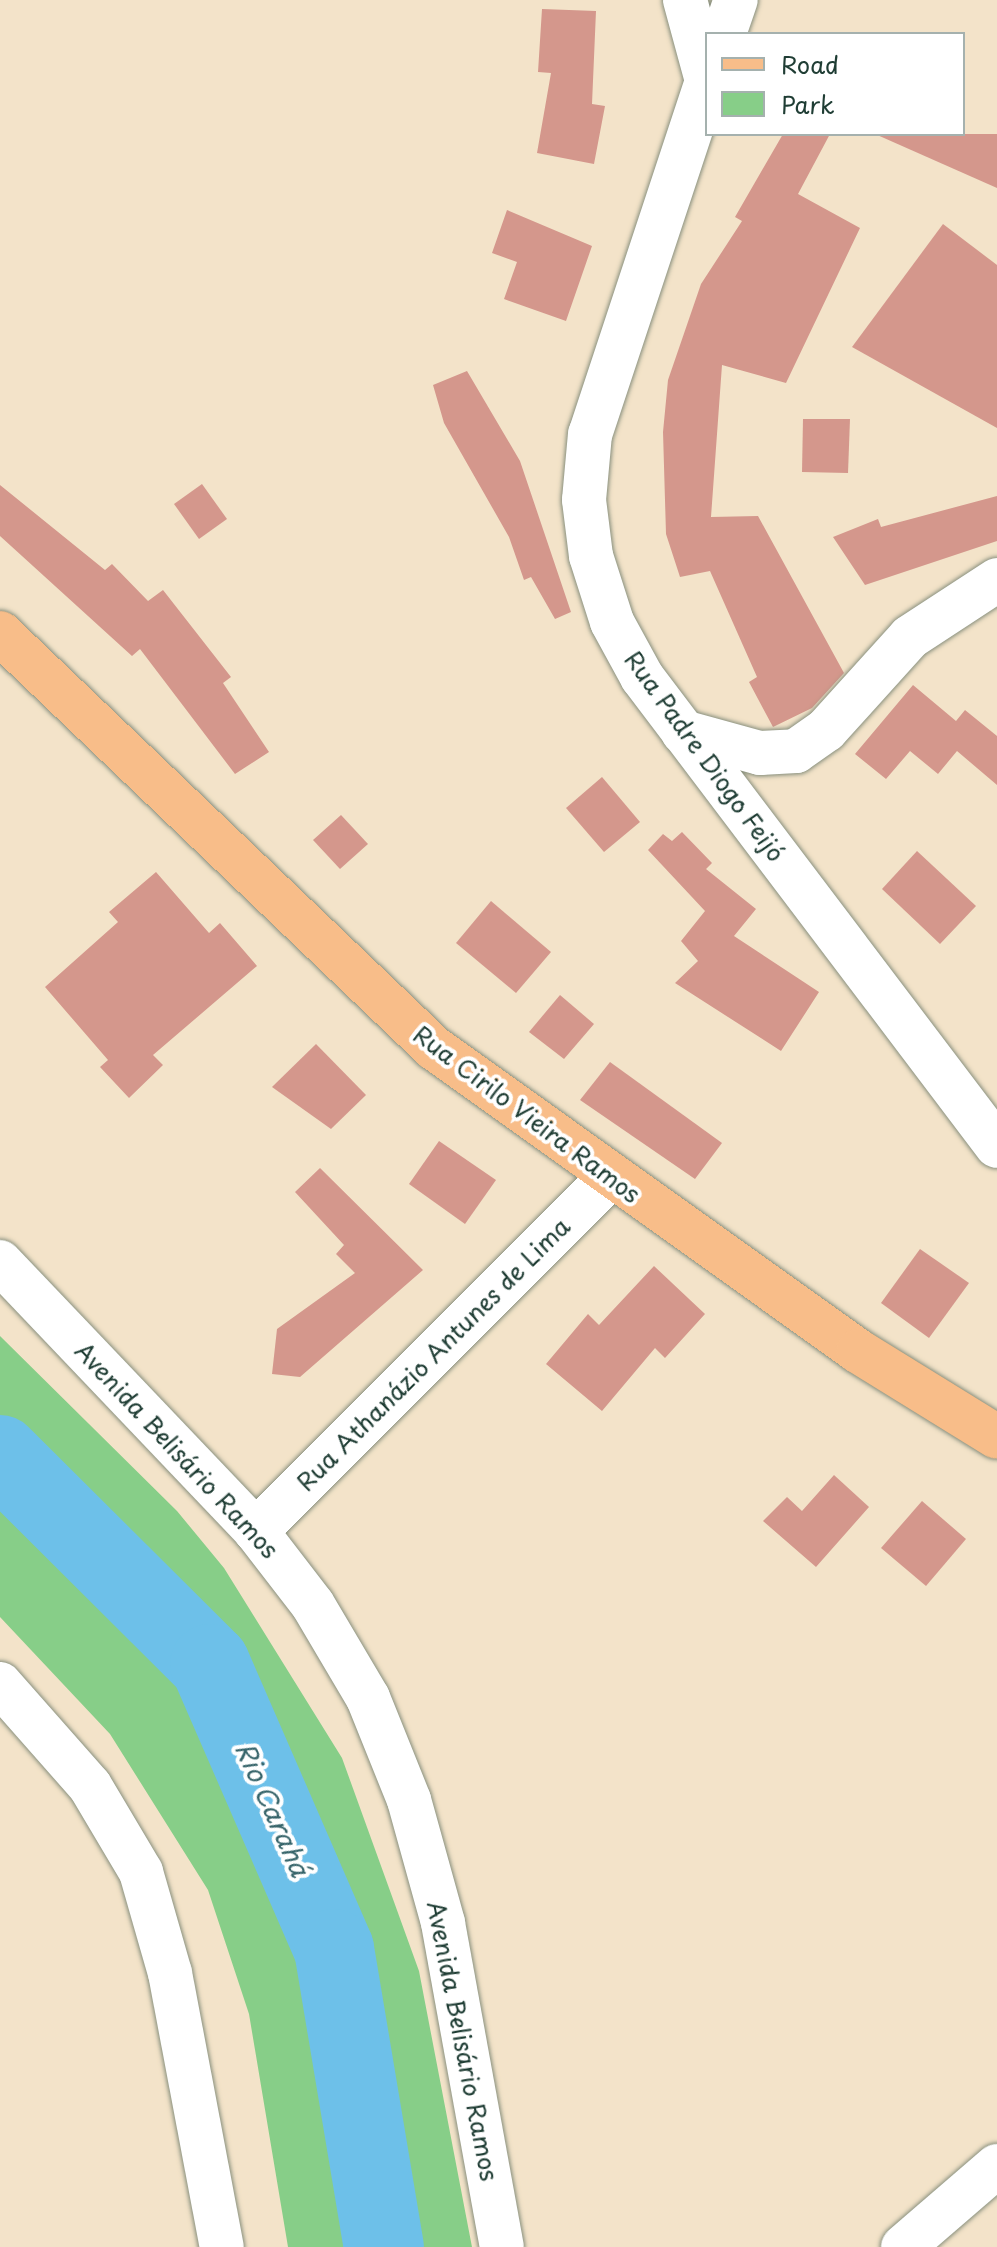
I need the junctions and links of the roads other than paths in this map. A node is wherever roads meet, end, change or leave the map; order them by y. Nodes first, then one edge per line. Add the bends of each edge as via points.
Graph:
1 (685, 0) edge
2 (736, 0) edge
3 (725, 32) edge
4 (705, 74) edge
5 (705, 87) edge
6 (997, 580) edge
7 (0, 633) edge
8 (683, 732) junction
9 (994, 1138) edge
10 (609, 1178) junction
11 (0, 1262) edge
12 (997, 1437) edge
13 (256, 1531) junction
14 (0, 1684) edge
15 (997, 2166) edge
16 (222, 2247) edge
17 (502, 2247) edge
18 (903, 2247) edge

1 - 4 street
2 - 3 street
5 - 8 street, Rua Padre Diogo Feijó via 590,434 584,500 591,556 612,622
6 - 8 street via 910,637 826,730 796,751 760,753
7 - 10 main road, Rua Cirilo Vieira Ramos via 356,979 494,1096
8 - 9 street, Rua Padre Diogo Feijó
10 - 12 main road, Rua Cirilo Vieira Ramos
10 - 13 street, Rua Athanázio Antunes de Lima
11 - 13 street, Avenida Belisário Ramos
13 - 17 street, Avenida Belisário Ramos via 313,1605 368,1698 409,1800 443,1923
14 - 16 street via 90,1786 141,1872 170,1973
15 - 18 street

